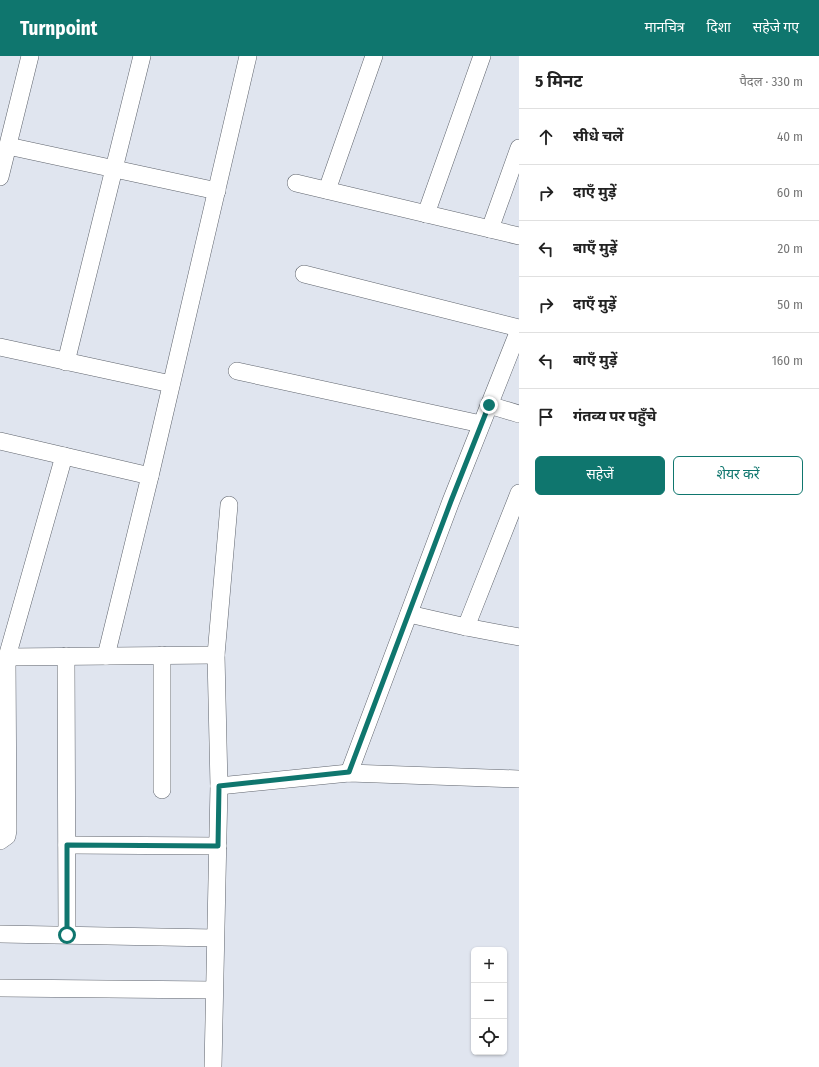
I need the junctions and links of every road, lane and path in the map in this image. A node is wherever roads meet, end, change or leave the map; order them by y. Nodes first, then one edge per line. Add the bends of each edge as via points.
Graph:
1 (30, 56) edge
2 (142, 56) edge
3 (248, 56) edge
4 (374, 56) edge
5 (482, 56) edge
6 (7, 121) edge
7 (8, 146) junction
8 (519, 148) edge
9 (114, 168) junction
10 (0, 177) edge
11 (296, 183) dead end
12 (327, 190) junction
13 (217, 191) junction
14 (426, 214) junction
15 (490, 229) junction
16 (519, 236) edge
17 (304, 274) dead end
18 (519, 329) edge
19 (0, 347) edge
20 (66, 362) junction
21 (237, 371) dead end
22 (171, 384) junction
23 (489, 405) junction
24 (519, 414) edge
25 (481, 424) junction
26 (0, 441) edge
27 (64, 456) junction
28 (150, 476) junction
29 (519, 493) edge
30 (229, 505) dead end
31 (409, 614) junction
32 (466, 627) junction
33 (519, 637) edge
34 (162, 655) junction
35 (216, 655) junction
36 (66, 656) junction
37 (106, 656) junction
38 (7, 657) junction
39 (349, 772) junction
40 (519, 779) edge
41 (219, 786) junction
42 (162, 790) dead end
43 (0, 841) edge
44 (67, 845) junction
45 (218, 846) junction
46 (0, 934) edge
47 (67, 935) junction
48 (216, 938) junction
49 (0, 988) edge
50 (214, 990) junction
51 (213, 1067) edge

1 - 6 street
2 - 9 street
3 - 13 street
4 - 12 street
5 - 14 street
6 - 7 street
7 - 9 street
7 - 10 street
8 - 15 street
9 - 13 street
9 - 20 street
11 - 12 street
12 - 14 street
13 - 22 street
14 - 15 street
15 - 16 street
17 - 18 street
18 - 23 street
19 - 20 street
20 - 22 street
21 - 25 street
22 - 28 street
23 - 24 street
23 - 25 street
25 - 31 street
26 - 27 street
27 - 28 street
27 - 38 street
28 - 37 street
29 - 32 street
30 - 35 street
31 - 32 street
31 - 39 street
32 - 33 street
34 - 35 street
34 - 37 street
34 - 42 street
35 - 41 street
36 - 37 street
36 - 38 street
36 - 44 street
38 - 43 street via 8,830 7,836
39 - 40 street
39 - 41 street
41 - 45 street
44 - 45 street
44 - 47 street
45 - 48 street
46 - 47 street
47 - 48 street
48 - 50 street
49 - 50 street
50 - 51 street

